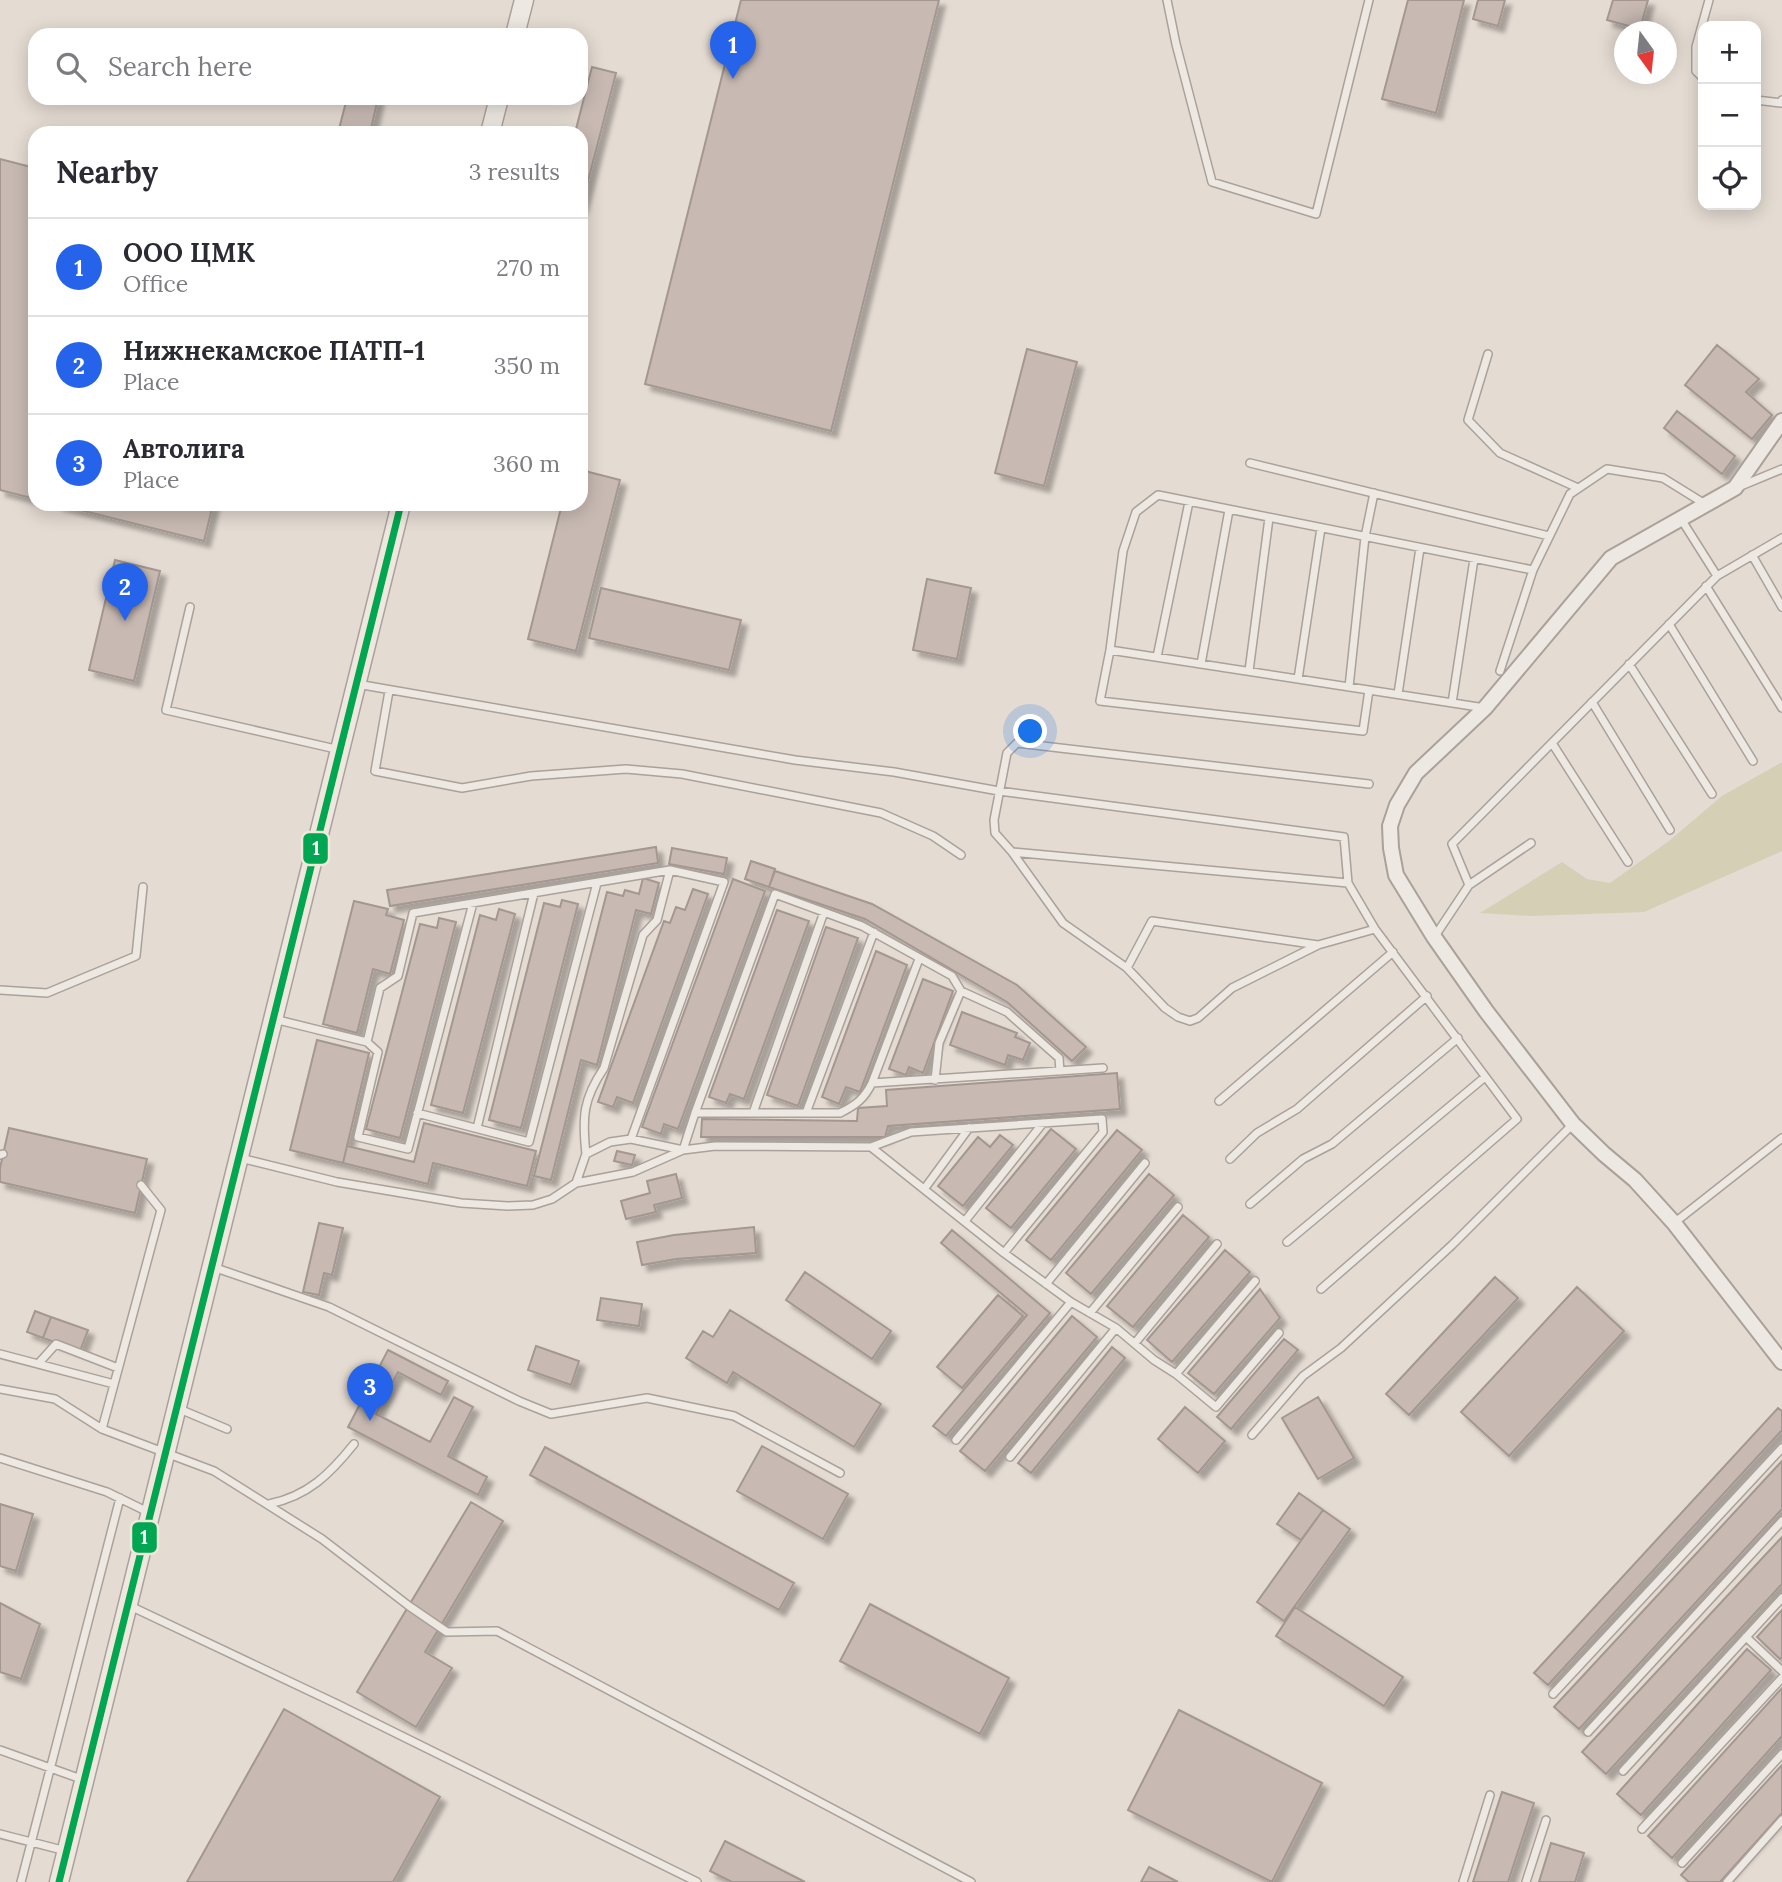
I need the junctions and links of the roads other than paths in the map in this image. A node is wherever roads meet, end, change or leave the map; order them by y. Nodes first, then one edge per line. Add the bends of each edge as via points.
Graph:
1 (523, 0) edge
2 (1167, 0) edge
3 (1369, 0) edge
4 (1709, 0) edge
5 (1703, 21) edge
6 (517, 28) edge
7 (1698, 40) edge
8 (1698, 73) edge
9 (1782, 100) edge
10 (1761, 101) edge
11 (497, 105) edge
12 (492, 126) edge
13 (1489, 354) dead end
14 (1782, 421) edge
15 (1250, 463) dead end
16 (1782, 469) edge
17 (1578, 488) junction
18 (1735, 488) junction
19 (1374, 493) junction
20 (1189, 502) junction
21 (1706, 504) junction
22 (1229, 510) junction
23 (399, 511) edge
24 (1269, 518) junction
25 (1681, 518) junction
26 (1321, 528) junction
27 (1549, 536) junction
28 (1365, 537) junction
29 (1782, 538) edge
30 (1420, 548) junction
31 (1752, 555) junction
32 (1474, 559) junction
33 (1533, 570) junction
34 (1717, 576) junction
35 (1706, 586) junction
36 (190, 607) dead end
37 (1782, 607) edge
38 (1669, 624) junction
39 (1110, 650) junction
40 (1157, 657) junction
41 (1201, 664) junction
42 (1629, 664) junction
43 (1249, 671) junction
44 (1500, 671) dead end
45 (1298, 679) junction
46 (356, 684) junction
47 (1349, 687) junction
48 (1369, 690) junction
49 (388, 691) junction
50 (1398, 694) junction
51 (1592, 702) junction
52 (1452, 703) junction
53 (1485, 708) junction
54 (1782, 708) edge
55 (1552, 743) junction
56 (340, 750) junction
57 (1753, 761) dead end
58 (1369, 783) dead end
59 (999, 791) junction
60 (1712, 794) dead end
61 (1670, 830) dead end
62 (1531, 843) dead end
63 (1012, 852) junction
64 (961, 855) dead end
65 (1628, 862) dead end
66 (670, 870) junction
67 (597, 883) junction
68 (1348, 883) junction
69 (1469, 885) junction
70 (144, 887) dead end
71 (534, 893) junction
72 (473, 903) junction
73 (824, 912) junction
74 (1375, 929) junction
75 (874, 932) junction
76 (1434, 937) junction
77 (1318, 945) junction
78 (1393, 952) junction
79 (919, 959) junction
80 (1127, 968) junction
81 (0, 990) edge
82 (961, 991) junction
83 (1427, 996) junction
84 (274, 1019) junction
85 (1458, 1038) junction
86 (367, 1042) junction
87 (1102, 1068) dead end
88 (1060, 1071) junction
89 (1485, 1077) junction
90 (935, 1080) junction
91 (872, 1083) junction
92 (1219, 1101) dead end
93 (418, 1113) junction
94 (695, 1113) junction
95 (753, 1113) junction
96 (806, 1113) junction
97 (1044, 1123) junction
98 (1573, 1124) junction
99 (477, 1128) junction
100 (969, 1128) junction
101 (1782, 1138) edge
102 (631, 1139) junction
103 (872, 1147) junction
104 (683, 1150) junction
105 (586, 1154) junction
106 (239, 1158) junction
107 (1230, 1159) dead end
108 (1146, 1163) dead end
109 (576, 1183) junction
110 (141, 1185) dead end
111 (925, 1188) junction
112 (1250, 1204) dead end
113 (1178, 1207) dead end
114 (965, 1221) junction
115 (1674, 1223) junction
116 (1287, 1242) dead end
117 (1217, 1244) dead end
118 (1004, 1254) junction
119 (212, 1267) junction
120 (1255, 1281) dead end
121 (1046, 1284) junction
122 (1321, 1289) dead end
123 (1070, 1303) junction
124 (1090, 1313) junction
125 (1116, 1328) junction
126 (1279, 1333) dead end
127 (1135, 1343) junction
128 (0, 1354) edge
129 (1782, 1362) edge
130 (38, 1364) junction
131 (118, 1368) junction
132 (1176, 1374) junction
133 (114, 1384) junction
134 (0, 1389) edge
135 (177, 1408) junction
136 (102, 1429) junction
137 (227, 1429) dead end
138 (1252, 1435) dead end
139 (956, 1440) dead end
140 (354, 1444) dead end
141 (1782, 1448) edge
142 (165, 1454) junction
143 (1010, 1457) dead end
144 (0, 1458) edge
145 (840, 1473) dead end
146 (120, 1498) junction
147 (269, 1504) junction
148 (151, 1513) junction
149 (1782, 1521) edge
150 (1782, 1598) edge
151 (128, 1605) junction
152 (1746, 1637) junction
153 (1782, 1671) edge
154 (1782, 1678) edge
155 (1553, 1694) dead end
156 (1588, 1732) dead end
157 (0, 1750) edge
158 (1782, 1754) edge
159 (51, 1767) junction
160 (1623, 1771) dead end
161 (85, 1780) junction
162 (1490, 1795) dead end
163 (1546, 1820) dead end
164 (1782, 1820) edge
165 (1642, 1829) dead end
166 (0, 1834) edge
167 (31, 1843) junction
168 (67, 1852) junction
169 (1682, 1863) dead end
170 (21, 1882) edge
171 (59, 1882) edge
172 (697, 1882) edge
173 (971, 1882) edge
174 (1463, 1882) edge
175 (1526, 1882) edge
176 (1727, 1882) edge

1 - 6 street
2 - 3 lane via 1212,182 1316,214
4 - 5 lane
7 - 8 lane
9 - 10 lane
11 - 12 street
13 - 17 lane via 1468,420 1500,453
14 - 18 street
15 - 19 lane
16 - 18 lane
17 - 21 lane via 1607,469 1663,478
17 - 27 lane via 1570,494
18 - 21 street
19 - 27 lane
19 - 28 lane
20 - 22 lane
20 - 39 lane via 1158,495 1136,512 1123,551
20 - 40 lane
21 - 25 street
22 - 24 lane
22 - 41 lane
23 - 46 street
24 - 26 lane
24 - 43 lane
25 - 34 lane
25 - 53 street via 1611,558
26 - 28 lane
26 - 45 lane
27 - 33 lane
28 - 30 lane
28 - 47 lane
29 - 31 lane
30 - 32 lane
30 - 50 lane
31 - 34 lane
31 - 37 lane
32 - 33 lane
32 - 52 lane
33 - 44 lane
34 - 35 lane
35 - 38 lane
35 - 54 lane
36 - 56 lane via 166,710
38 - 42 lane
38 - 57 lane
39 - 40 lane
39 - 48 lane via 1100,701 1363,731
40 - 41 lane
41 - 43 lane
42 - 51 lane
42 - 60 lane
43 - 45 lane
45 - 47 lane
46 - 49 lane
46 - 56 street
47 - 48 lane
48 - 50 lane
49 - 59 lane
49 - 64 lane via 375,771 462,788 531,776 626,769 682,774 881,813 933,836
50 - 52 lane
51 - 55 lane
51 - 61 lane
52 - 53 lane
53 - 76 street via 1416,773 1390,825 1396,875
55 - 65 lane
55 - 69 lane via 1452,845
56 - 84 street
58 - 59 lane via 1017,743 1007,753
59 - 63 lane via 995,833
59 - 68 lane via 1344,837
62 - 69 lane
63 - 68 lane
63 - 80 lane via 1063,923
66 - 67 lane
66 - 102 lane via 724,882
66 - 105 lane via 657,920 643,934 604,1068 592,1086 582,1121
67 - 71 lane
67 - 99 lane via 529,1142
68 - 74 lane
69 - 76 lane
70 - 81 lane via 136,956 47,993
71 - 72 lane
71 - 99 lane
72 - 86 lane via 413,913 398,976 380,988
72 - 93 lane
73 - 75 lane
73 - 94 lane via 775,894
73 - 95 lane
74 - 77 lane
74 - 78 lane
75 - 79 lane
75 - 96 lane
76 - 98 street
77 - 80 lane via 1152,921
77 - 80 lane via 1232,988 1190,1021 1165,1008
78 - 83 lane
78 - 92 lane
79 - 82 lane via 952,976
79 - 91 lane
82 - 88 lane via 1007,1012 1059,1058
82 - 90 lane via 939,1043
83 - 85 lane
83 - 107 lane via 1297,1109 1257,1133
84 - 86 lane
84 - 106 street
85 - 89 lane
85 - 112 lane via 1332,1144 1303,1159
86 - 93 lane via 377,1052 358,1137 408,1149
87 - 88 lane
88 - 90 lane
89 - 116 lane
89 - 122 lane via 1517,1119
90 - 91 lane
91 - 96 lane via 856,1105 841,1113
93 - 99 lane
94 - 95 lane
94 - 104 lane
95 - 96 lane
97 - 100 lane
97 - 114 lane
97 - 118 lane via 1102,1119 1104,1132
98 - 115 street
98 - 138 lane via 1452,1245 1341,1348 1303,1376
100 - 103 lane via 911,1132
100 - 111 lane
101 - 115 lane
102 - 104 lane
102 - 105 lane via 610,1142
103 - 104 lane
103 - 111 lane
104 - 109 lane via 633,1172
105 - 109 lane
106 - 109 lane via 337,1182 461,1203 533,1205
106 - 119 street
108 - 121 lane
110 - 131 lane via 161,1210
111 - 114 lane
113 - 124 lane
114 - 118 lane
115 - 129 street
117 - 127 lane
118 - 121 lane
119 - 135 street
119 - 145 lane via 329,1307 551,1414 647,1398 660,1400 734,1416
120 - 132 lane
121 - 123 lane
123 - 124 lane
123 - 139 lane
124 - 125 lane
125 - 127 lane
125 - 143 lane
126 - 132 lane via 1216,1407
127 - 132 lane
128 - 130 lane
130 - 131 lane via 56,1344
130 - 133 lane
131 - 133 lane
133 - 136 lane
134 - 136 lane via 55,1399
135 - 137 lane
135 - 142 street
136 - 142 lane
140 - 147 lane via 332,1472 289,1500
141 - 155 lane
142 - 147 lane via 214,1471
142 - 148 street
144 - 146 lane
146 - 148 lane
146 - 159 lane
147 - 173 lane via 447,1632 497,1631
148 - 151 street
149 - 156 lane
150 - 152 lane
151 - 161 street
151 - 172 lane
152 - 153 lane
152 - 160 lane
154 - 165 lane
157 - 159 lane
158 - 169 lane
159 - 161 lane
159 - 167 lane
161 - 168 street
162 - 174 lane
163 - 175 lane
164 - 176 lane
166 - 167 lane
167 - 168 lane
167 - 170 lane
168 - 171 street

